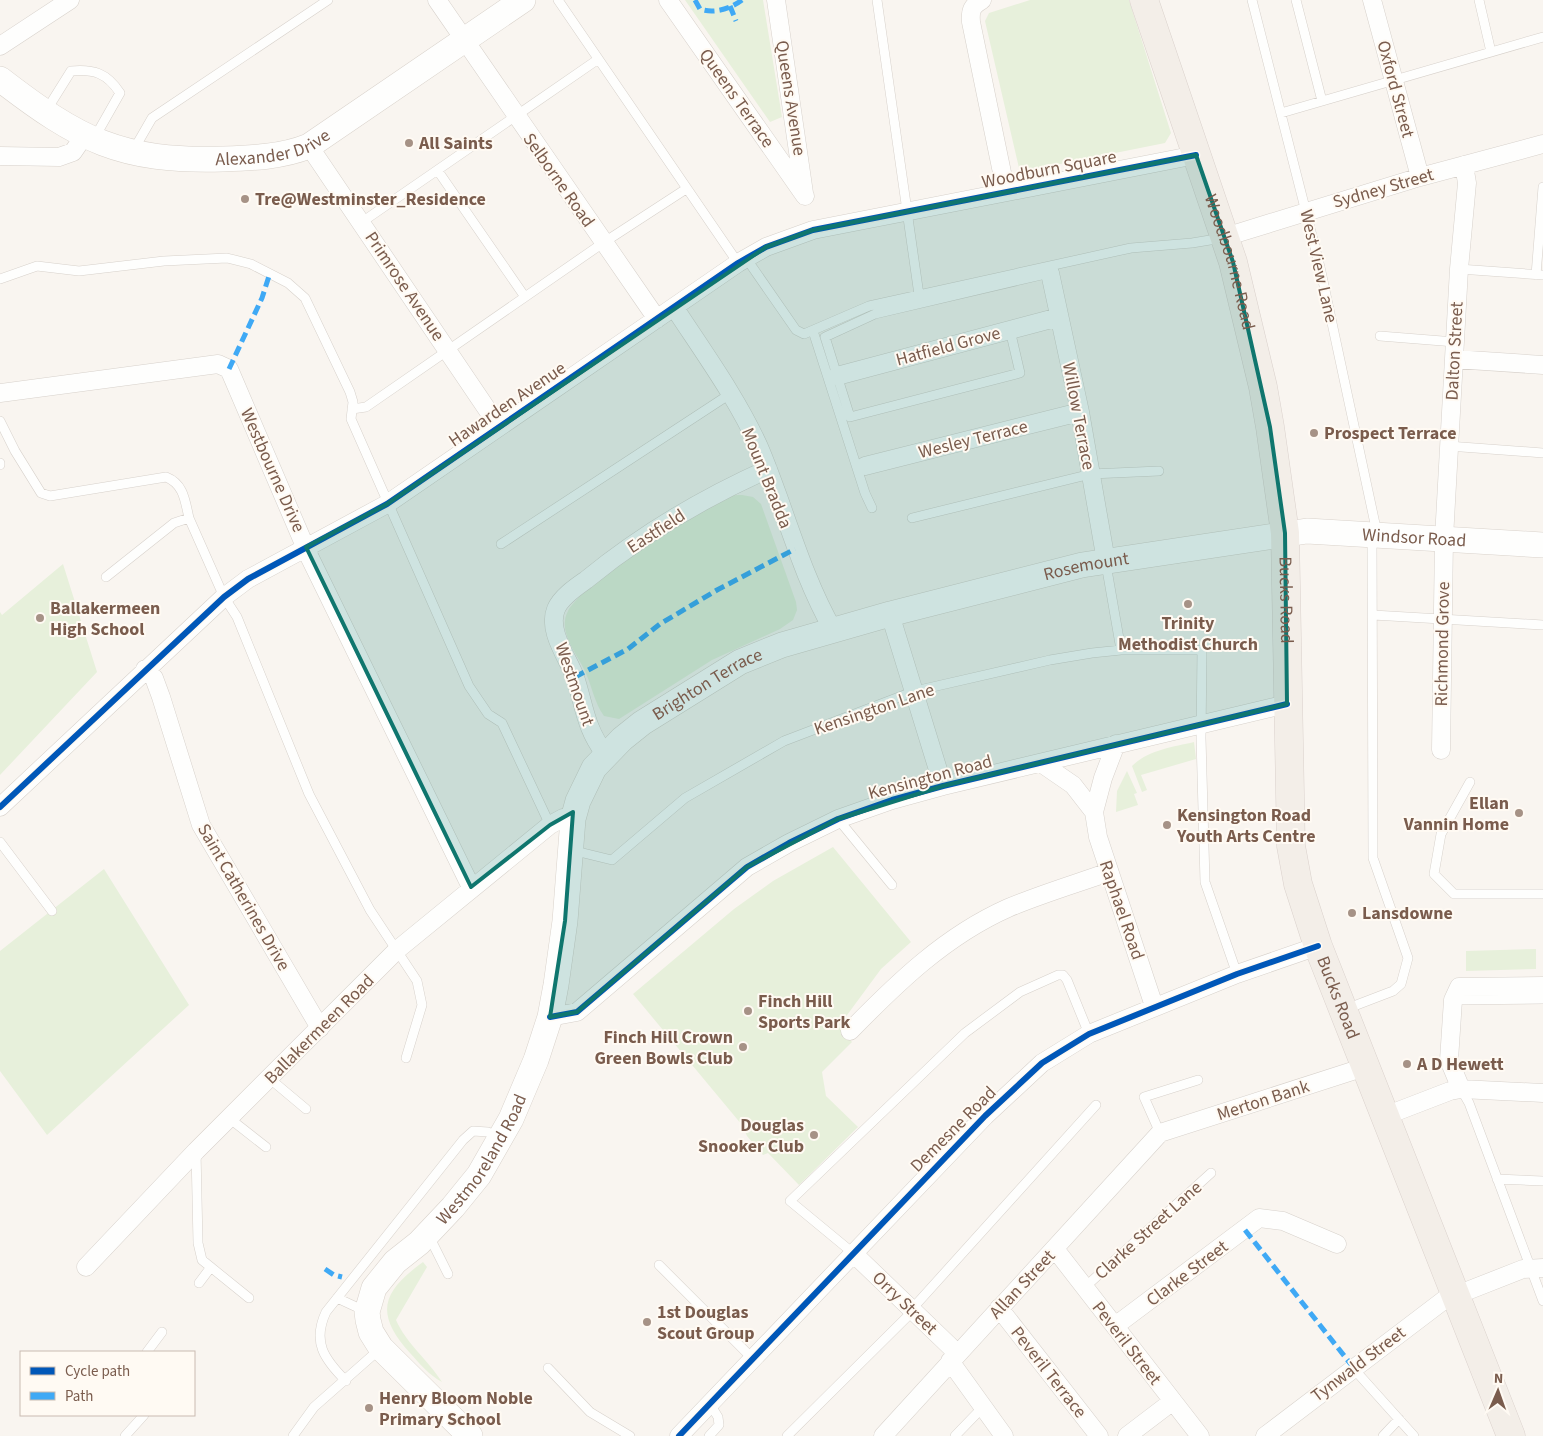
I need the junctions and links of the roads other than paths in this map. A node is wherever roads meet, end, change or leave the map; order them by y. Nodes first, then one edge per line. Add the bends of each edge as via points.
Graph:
1 (70, 0) edge
2 (328, 0) edge
3 (437, 0) edge
4 (523, 0) edge
5 (558, 0) edge
6 (668, 0) edge
7 (776, 0) edge
8 (877, 0) edge
9 (982, 0) edge
10 (1144, 0) edge
11 (1252, 0) edge
12 (1296, 0) edge
13 (1372, 0) edge
14 (1479, 0) edge
15 (1543, 37) edge
16 (464, 39) junction
17 (0, 46) edge
18 (1491, 52) junction
19 (597, 60) junction
20 (0, 79) edge
21 (1393, 80) junction
22 (1322, 101) junction
23 (46, 112) junction
24 (1281, 113) junction
25 (516, 116) junction
26 (89, 138) junction
27 (1543, 144) edge
28 (309, 146) junction
29 (131, 153) junction
30 (1196, 155) junction
31 (0, 156) edge
32 (1464, 165) junction
33 (438, 171) junction
34 (1420, 177) junction
35 (1543, 187) edge
36 (686, 189) junction
37 (1006, 192) junction
38 (805, 196) joint
39 (1306, 211) junction
40 (909, 212) junction
41 (362, 222) junction
42 (1225, 237) junction
43 (603, 243) junction
44 (742, 261) junction
45 (1459, 269) junction
46 (1050, 273) joint
47 (1540, 275) edge
48 (0, 279) edge
49 (919, 295) junction
50 (525, 297) junction
51 (674, 307) junction
52 (1059, 316) junction
53 (657, 319) junction
54 (1010, 330) junction
55 (812, 331) junction
56 (1380, 336) dead end
57 (448, 350) junction
58 (1454, 350) junction
59 (1543, 364) edge
60 (837, 376) junction
61 (0, 393) edge
62 (730, 394) junction
63 (352, 409) junction
64 (1080, 412) junction
65 (0, 421) edge
66 (499, 427) junction
67 (1448, 446) junction
68 (1543, 453) edge
69 (866, 466) dead end
70 (768, 469) junction
71 (1159, 471) dead end
72 (1091, 474) junction
73 (388, 504) junction
74 (872, 508) dead end
75 (189, 518) junction
76 (912, 518) dead end
77 (1285, 533) junction
78 (1375, 534) junction
79 (1444, 538) junction
80 (501, 544) dead end
81 (1543, 545) edge
82 (306, 547) junction
83 (1106, 560) junction
84 (106, 577) dead end
85 (224, 597) junction
86 (556, 609) joint
87 (890, 614) junction
88 (1373, 615) junction
89 (1442, 620) junction
90 (1543, 625) edge
91 (833, 630) junction
92 (1121, 650) junction
93 (145, 669) junction
94 (914, 691) junction
95 (1287, 704) junction
96 (1202, 723) junction
97 (1116, 744) junction
98 (1441, 750) dead end
99 (605, 754) junction
100 (1041, 763) junction
101 (1470, 782) dead end
102 (943, 786) junction
103 (0, 807) edge
104 (1094, 812) junction
105 (838, 819) junction
106 (562, 822) junction
107 (0, 842) edge
108 (570, 850) junction
109 (1108, 872) junction
110 (892, 885) dead end
111 (472, 888) junction
112 (1543, 894) edge
113 (52, 911) dead end
114 (1318, 946) junction
115 (397, 950) junction
116 (1237, 974) junction
117 (1543, 986) edge
118 (1543, 999) edge
119 (1453, 1000) junction
120 (1154, 1006) junction
121 (1343, 1010) junction
122 (550, 1017) junction
123 (320, 1028) junction
124 (850, 1031) dead end
125 (1089, 1034) junction
126 (406, 1058) dead end
127 (1365, 1067) junction
128 (269, 1078) junction
129 (1198, 1080) dead end
130 (1461, 1089) junction
131 (1543, 1093) edge
132 (1096, 1104) dead end
133 (306, 1109) dead end
134 (1385, 1116) junction
135 (230, 1118) junction
136 (1160, 1133) junction
137 (501, 1138) junction
138 (266, 1147) dead end
139 (196, 1151) junction
140 (1211, 1173) dead end
141 (1497, 1179) junction
142 (1543, 1181) edge
143 (428, 1233) junction
144 (1337, 1244) dead end
145 (1054, 1249) junction
146 (853, 1254) junction
147 (659, 1266) dead end
148 (86, 1267) dead end
149 (211, 1267) junction
150 (1537, 1268) edge
151 (448, 1274) dead end
152 (199, 1283) dead end
153 (1084, 1288) junction
154 (1454, 1295) junction
155 (249, 1298) dead end
156 (337, 1298) junction
157 (1543, 1301) edge
158 (999, 1308) junction
159 (913, 1310) junction
160 (367, 1312) junction
161 (1115, 1326) junction
162 (162, 1332) dead end
163 (382, 1348) junction
164 (148, 1351) edge
165 (954, 1357) junction
166 (753, 1359) junction
167 (1353, 1367) junction
168 (548, 1368) dead end
169 (346, 1380) junction
170 (1173, 1401) junction
171 (710, 1404) junction
172 (982, 1407) junction
173 (143, 1416) edge
174 (1399, 1419) junction
175 (125, 1436) edge
176 (293, 1436) edge
177 (470, 1436) edge
178 (630, 1436) edge
179 (679, 1436) edge
180 (709, 1436) edge
181 (787, 1436) edge
182 (883, 1436) edge
183 (955, 1436) edge
184 (1004, 1436) edge
185 (1099, 1436) edge
186 (1127, 1436) edge
187 (1200, 1436) edge
188 (1265, 1436) edge
189 (1382, 1436) edge
190 (1414, 1436) edge
191 (1511, 1436) edge

1 - 17 street
2 - 29 lane via 152,118
3 - 16 street, Selborne Road
4 - 16 main road, Alexander Drive
5 - 19 lane
6 - 38 street, Queens Terrace
7 - 38 street, Queens Avenue
8 - 40 lane
9 - 37 street, Woodburn Square via 971,10 971,22
10 - 30 main road, Woodbourne Road
11 - 24 lane, West View Lane
12 - 22 lane
13 - 21 street, Oxford Street
14 - 18 lane
15 - 18 lane
16 - 25 street, Selborne Road
16 - 28 main road, Alexander Drive
18 - 21 lane
19 - 25 lane
19 - 36 lane
20 - 23 main road, Alexander Drive
21 - 22 lane
21 - 34 street, Oxford Street
22 - 24 lane
23 - 26 main road, Alexander Drive
23 - 26 lane via 71,71 90,69 112,81 120,93
24 - 39 lane, West View Lane
25 - 33 lane
25 - 43 street, Selborne Road
26 - 29 main road, Alexander Drive
26 - 31 street via 73,152 59,157
27 - 32 street, Sydney Street
28 - 29 main road, Alexander Drive via 283,154 199,160
28 - 41 street, Primrose Avenue
30 - 37 street, Woodburn Square
30 - 42 main road, Woodbourne Road
32 - 34 street, Sydney Street
32 - 45 street, Dalton Street via 1467,183
33 - 41 lane
33 - 50 lane
34 - 39 street, Sydney Street
35 - 47 lane
36 - 43 lane
36 - 44 lane
37 - 40 street, Woodburn Square
39 - 42 street, Sydney Street
39 - 78 lane, West View Lane
40 - 44 street, Hawarden Avenue via 813,230 766,247
40 - 49 lane
41 - 57 street, Primrose Avenue
42 - 49 lane via 1131,248
42 - 77 main road, Woodbourne Road via 1263,387
43 - 50 lane
43 - 53 street, Selborne Road
44 - 51 street, Hawarden Avenue
44 - 55 lane via 796,330 804,334
45 - 47 lane
45 - 58 street, Dalton Street
46 - 52 street, Willow Terrace
46 - 60 lane via 874,314 833,333 825,337
48 - 63 lane via 38,266 79,271 164,261 227,258 251,264 288,283 305,298 350,392
49 - 55 lane via 868,306
50 - 57 lane
51 - 53 street, Hawarden Avenue
51 - 62 street, Mount Bradda
52 - 54 street, Hatfield Grove
52 - 64 street, Willow Terrace
53 - 66 street, Hawarden Avenue
54 - 60 street, Hatfield Grove
54 - 60 lane via 1020,373 850,416
55 - 74 lane
56 - 58 lane
57 - 63 lane via 366,407
57 - 66 street, Primrose Avenue
58 - 59 street
58 - 67 street, Dalton Street
61 - 82 street, Westbourne Drive via 218,364 229,368
62 - 70 street, Mount Bradda
62 - 80 lane
63 - 73 lane via 351,419
64 - 69 street, Wesley Terrace
64 - 72 street, Willow Terrace
65 - 75 lane via 41,493 50,496 166,477 176,481
66 - 73 street, Hawarden Avenue
67 - 68 lane
67 - 79 street, Dalton Street
70 - 86 street, Eastfield via 693,507 609,561 569,593
70 - 91 street, Mount Bradda via 795,549
71 - 72 lane
72 - 76 lane
72 - 83 street, Willow Terrace
73 - 82 street, Hawarden Avenue
73 - 106 lane via 469,686 488,714 502,723
75 - 84 lane via 174,523
75 - 85 lane
77 - 78 main road, Windsor Road
77 - 83 main road, Rosemount
77 - 95 main road, Bucks Road
78 - 79 main road, Windsor Road
78 - 88 lane, West View Lane
79 - 81 main road, Windsor Road
79 - 89 street, Richmond Grove
82 - 85 street, Hawarden Avenue via 248,579
82 - 111 street, Westbourne Drive
83 - 87 main road, Rosemount
83 - 92 lane
85 - 93 street, Hawarden Avenue
85 - 115 lane via 237,617 309,794 370,910
86 - 99 street, Westmount via 561,648 575,677 584,715
87 - 91 main road, Brighton Terrace
87 - 94 street
88 - 89 lane
88 - 121 lane, West View Lane via 1373,858 1408,958 1401,984 1393,991
89 - 90 lane
89 - 98 street, Richmond Grove
91 - 99 main road, Brighton Terrace via 740,662 642,723
92 - 94 lane, Kensington Lane via 1050,660
92 - 96 lane, Kensington Lane via 1202,650
93 - 103 street
93 - 123 street, Saint Catherines Drive via 154,678 161,697 201,825
94 - 102 street
94 - 108 lane, Kensington Lane via 784,741 685,798 612,860
95 - 96 street, Kensington Road
95 - 114 main road, Bucks Road via 1292,862
96 - 97 street, Kensington Road
96 - 116 lane via 1205,882
97 - 100 street, Kensington Road
97 - 104 street, Raphael Road
99 - 106 main road, Brighton Terrace
100 - 102 street, Kensington Road
100 - 104 street, Raphael Road via 1073,786
101 - 112 lane via 1441,834 1434,874 1454,894
102 - 105 street, Kensington Road
104 - 109 street, Raphael Road
105 - 110 lane
105 - 122 street, Kensington Road via 747,868 577,1012
106 - 108 main road, Westmoreland Road
106 - 111 street, Ballakermeen Road
107 - 113 lane
108 - 122 main road, Westmoreland Road via 565,921
109 - 120 street, Raphael Road
109 - 124 street via 1008,908 955,937 909,972
111 - 115 street, Ballakermeen Road
114 - 116 street, Demesne Road
114 - 121 main road, Bucks Road
115 - 123 street, Ballakermeen Road
115 - 126 lane via 417,981 422,1005
116 - 120 street, Demesne Road
117 - 119 street via 1460,987
118 - 119 lane
119 - 130 street via 1449,1060
120 - 125 street, Demesne Road
121 - 127 main road, Bucks Road
122 - 137 main road, Westmoreland Road via 536,1060
123 - 128 street, Ballakermeen Road
125 - 146 street, Demesne Road via 1035,1069 985,1116
125 - 146 lane via 1067,980 1058,975 1020,992 993,1009 939,1056 790,1201
127 - 134 main road, Bucks Road
127 - 136 street, Merton Bank
128 - 133 lane
128 - 135 street, Ballakermeen Road
129 - 136 lane via 1144,1097
130 - 131 street
130 - 134 street
130 - 141 lane
132 - 159 lane
134 - 154 main road, Bucks Road
135 - 138 lane
135 - 139 street, Ballakermeen Road
136 - 145 street, Allan Street
137 - 143 main road, Westmoreland Road via 479,1175
137 - 156 lane via 488,1132 474,1131 463,1140
139 - 148 street, Ballakermeen Road
139 - 149 lane via 198,1243 202,1260
140 - 153 lane, Clarke Street Lane
141 - 142 lane
141 - 150 lane
143 - 151 lane
143 - 160 main road, Westmoreland Road via 381,1278 374,1288
144 - 161 street, Clarke Street via 1283,1221 1259,1218
145 - 153 street, Peveril Street
145 - 158 street, Allan Street
146 - 159 street, Orry Street
146 - 166 street, Demesne Road
147 - 166 lane
149 - 152 lane
149 - 155 lane
150 - 154 street, Tynwald Street
150 - 157 lane
153 - 161 street, Peveril Street
154 - 167 street, Tynwald Street
154 - 191 main road, Bucks Road
156 - 160 lane
156 - 169 lane via 319,1328 329,1364
158 - 165 street, Allan Street
158 - 185 street, Peveril Terrace
159 - 165 street, Orry Street
159 - 181 lane
160 - 163 main road via 371,1332
161 - 170 street, Peveril Street
162 - 164 lane
163 - 169 lane
163 - 177 main road
165 - 172 street, Orry Street
165 - 182 street, Allan Street
166 - 171 street, Demesne Road
167 - 174 lane
167 - 188 street, Tynwald Street
168 - 178 lane via 590,1412
169 - 176 lane via 314,1407
170 - 186 street
170 - 187 street, Peveril Street
171 - 179 street, Demesne Road
171 - 180 lane via 719,1425
172 - 183 lane
172 - 184 street, Orry Street
173 - 175 lane
174 - 189 lane
174 - 190 lane

